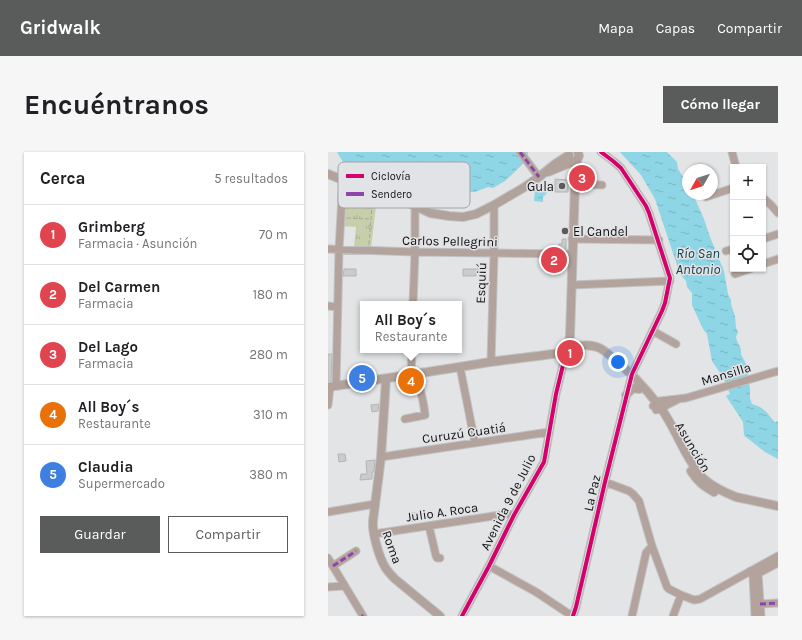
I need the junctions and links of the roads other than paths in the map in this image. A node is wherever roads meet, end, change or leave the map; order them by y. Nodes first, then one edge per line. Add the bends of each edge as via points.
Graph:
1 (520, 152) edge
2 (601, 152) edge
3 (732, 152) edge
4 (569, 153) edge
5 (578, 155) edge
6 (735, 164) edge
7 (328, 174) edge
8 (539, 177) junction
9 (338, 178) edge
10 (575, 184) junction
11 (602, 185) dead end
12 (730, 189) edge
13 (718, 193) edge
14 (766, 200) edge
15 (494, 205) junction
16 (341, 208) edge
17 (415, 208) edge
18 (420, 208) edge
19 (778, 213) edge
20 (778, 234) edge
21 (766, 238) edge
22 (572, 239) junction
23 (659, 240) junction
24 (328, 249) edge
25 (339, 250) junction
26 (415, 252) junction
27 (494, 254) junction
28 (572, 254) junction
29 (778, 259) edge
30 (766, 263) edge
31 (741, 272) edge
32 (735, 274) dead end
33 (670, 281) junction
34 (572, 285) junction
35 (413, 301) edge
36 (328, 306) edge
37 (337, 306) junction
38 (653, 331) junction
39 (570, 336) junction
40 (676, 344) dead end
41 (580, 346) junction
42 (412, 353) edge
43 (559, 353) junction
44 (491, 362) junction
45 (460, 367) junction
46 (778, 371) edge
47 (632, 374) junction
48 (414, 375) junction
49 (386, 379) junction
50 (331, 387) edge
51 (640, 389) junction
52 (626, 395) junction
53 (328, 405) edge
54 (657, 406) junction
55 (405, 419) dead end
56 (549, 432) junction
57 (475, 443) junction
58 (382, 456) junction
59 (604, 482) junction
60 (375, 504) junction
61 (778, 506) edge
62 (778, 511) edge
63 (328, 512) edge
64 (514, 516) junction
65 (429, 526) junction
66 (374, 534) junction
67 (652, 546) junction
68 (356, 551) dead end
69 (778, 556) edge
70 (328, 558) edge
71 (440, 558) dead end
72 (778, 563) edge
73 (333, 566) junction
74 (489, 566) junction
75 (754, 572) junction
76 (344, 586) junction
77 (328, 587) edge
78 (681, 595) junction
79 (760, 604) junction
80 (778, 604) edge
81 (363, 616) edge
82 (440, 616) edge
83 (462, 616) edge
84 (572, 616) edge
85 (632, 616) edge
86 (673, 616) edge
87 (755, 616) edge
88 (761, 616) edge

1 - 8 street
2 - 23 street via 627,176 646,206
3 - 6 street
4 - 5 main road via 570,160
4 - 8 main road
5 - 8 main road
5 - 10 main road
7 - 9 main road
8 - 15 main road
10 - 11 street
10 - 22 main road
12 - 13 street
14 - 19 street
15 - 18 main road via 476,214 459,217 435,214
15 - 27 street, Esquiú
16 - 25 street
17 - 26 street
20 - 21 street
22 - 23 street
22 - 28 main road
23 - 33 street
24 - 25 street, Carlos Pellegrini
25 - 26 street, Carlos Pellegrini
25 - 37 street
26 - 27 street, Carlos Pellegrini
26 - 35 street
27 - 28 street, Carlos Pellegrini
27 - 44 street, Esquiú
28 - 34 main road
29 - 30 street
31 - 32 street
33 - 34 street
33 - 38 street, La Paz via 665,303
34 - 39 main road
36 - 37 street
37 - 50 street
38 - 40 street
38 - 47 street, La Paz
39 - 41 main road via 573,342
39 - 43 main road via 567,346
41 - 43 main road, Asunción
41 - 47 main road, Asunción via 600,348
42 - 48 street
43 - 44 main road, Asunción
43 - 56 street, Avenida 9 de Julio via 564,361
44 - 45 main road, Asunción
45 - 48 main road, Asunción
45 - 57 street
46 - 54 street, Mansilla
47 - 51 main road, Asunción
47 - 52 street, La Paz
47 - 54 main road, Asunción via 644,386
48 - 49 main road, Asunción
48 - 55 street via 424,402 425,414
49 - 50 main road, Asunción
49 - 58 main road, Roma
50 - 53 street
51 - 52 main road via 632,388
51 - 54 main road, Asunción
52 - 59 street, La Paz
54 - 61 main road, Asunción via 671,424 687,456 704,479 730,495
54 - 62 main road, Asunción via 682,458 702,485 736,502
56 - 57 street, Curuzú Cuatiá
56 - 64 street, Avenida 9 de Julio via 542,466
57 - 58 street, Curuzú Cuatiá
58 - 60 main road, Roma
59 - 67 street via 629,491 636,497
59 - 84 street, La Paz
60 - 63 street
60 - 66 main road, Roma via 372,527
64 - 65 street, Julio A. Roca via 507,514
64 - 74 street, Avenida 9 de Julio
65 - 66 street, Julio A. Roca
65 - 71 street via 436,556
66 - 82 main road, Roma via 388,573
67 - 78 street via 665,584
67 - 85 street via 646,553
68 - 73 street
69 - 75 street
70 - 73 street
72 - 75 street
73 - 76 street
74 - 83 street, Avenida 9 de Julio
74 - 84 street
75 - 78 street via 700,599 694,600
75 - 79 street
75 - 87 street
76 - 77 street
76 - 81 street
78 - 86 street
79 - 80 street
79 - 88 street

